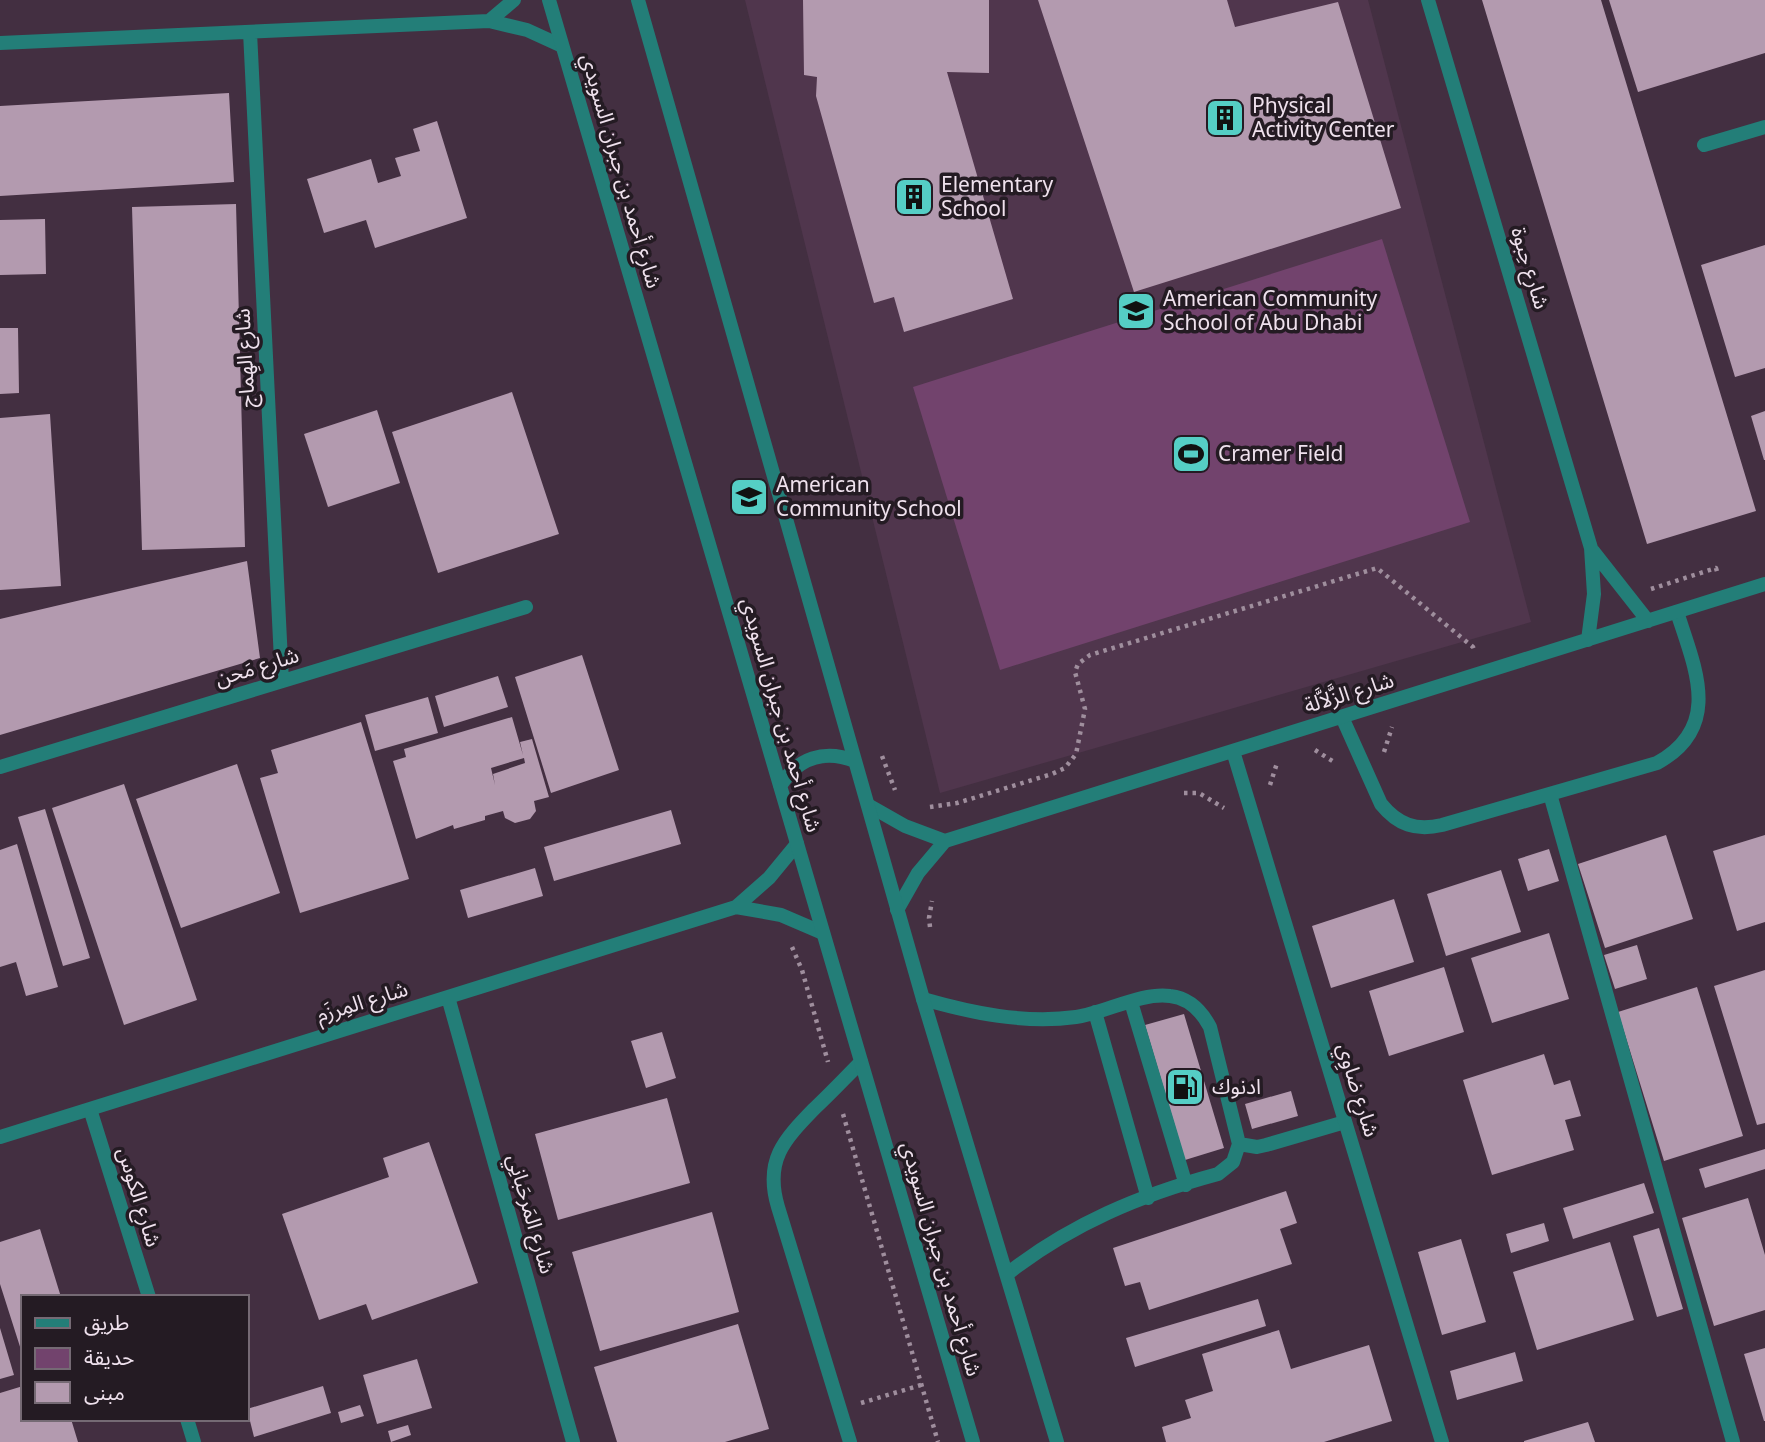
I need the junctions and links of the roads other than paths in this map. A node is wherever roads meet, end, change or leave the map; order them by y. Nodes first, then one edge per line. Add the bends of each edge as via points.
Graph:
1 (514, 0) edge
2 (549, 0) edge
3 (638, 0) edge
4 (1428, 0) edge
5 (489, 21) junction
6 (250, 32) junction
7 (0, 43) edge
8 (562, 46) junction
9 (1765, 127) edge
10 (1704, 145) dead end
11 (1591, 548) junction
12 (1765, 584) edge
13 (526, 607) dead end
14 (1677, 612) junction
15 (1648, 621) junction
16 (1588, 640) junction
17 (282, 681) junction
18 (1342, 717) junction
19 (1233, 751) junction
20 (855, 761) junction
21 (0, 767) edge
22 (780, 786) junction
23 (1550, 794) junction
24 (868, 805) junction
25 (946, 841) junction
26 (797, 844) junction
27 (736, 907) junction
28 (897, 910) junction
29 (823, 933) junction
30 (448, 997) junction
31 (923, 999) junction
32 (1132, 1002) junction
33 (1095, 1012) junction
34 (861, 1062) junction
35 (90, 1109) junction
36 (1345, 1122) junction
37 (0, 1137) edge
38 (1239, 1144) junction
39 (1186, 1185) junction
40 (1148, 1198) junction
41 (1007, 1274) junction
42 (148, 1295) edge
43 (188, 1421) edge
44 (194, 1442) edge
45 (573, 1442) edge
46 (850, 1442) edge
47 (973, 1442) edge
48 (1057, 1442) edge
49 (1442, 1442) edge
50 (1733, 1442) edge

1 - 5 street
2 - 8 street, شارع أحمد بن جبران السويدي
3 - 20 street
4 - 11 street, شارع حِبوة
5 - 6 street
5 - 8 street via 527,30
6 - 7 street
6 - 17 street, شارع الهِماج
8 - 22 street, شارع أحمد بن جبران السويدي
9 - 10 street
11 - 15 street, شارع حِبوة
11 - 16 street, شارع حِبوة via 1594,594
12 - 14 street, شارع الزَّلاَّلة
13 - 17 street, شارع مَحن
14 - 15 street, شارع الزَّلاَّلة
14 - 23 street via 1700,696 1688,736 1657,763
15 - 16 street, شارع الزَّلاَّلة
16 - 18 street, شارع الزَّلاَّلة
17 - 21 street, شارع مَحن
18 - 19 street, شارع الزَّلاَّلة
18 - 23 street via 1381,804 1401,823 1429,828
19 - 25 street, شارع الزَّلاَّلة
19 - 36 street, شارع ضاوِي
20 - 22 street via 842,756 813,757 788,773
20 - 24 street
22 - 26 street, شارع أحمد بن جبران السويدي
23 - 50 street
24 - 25 street via 905,826
24 - 28 street
25 - 28 street via 918,873
26 - 27 street, شارع المِرزَم
26 - 29 street, شارع أحمد بن جبران السويدي
27 - 29 street, شارع المِرزَم via 781,915
27 - 30 street, شارع المِرزَم
28 - 31 street
29 - 34 street, شارع أحمد بن جبران السويدي
30 - 35 street, شارع المِرزَم
30 - 45 street, شارع المَرحَبانِي
31 - 33 street via 1012,1017 1077,1017
31 - 41 street
32 - 33 street
32 - 38 street via 1177,997 1205,1016
32 - 39 street
33 - 40 street
34 - 46 street via 787,1137 772,1179
34 - 47 street, شارع أحمد بن جبران السويدي
35 - 37 street, شارع المِرزَم
35 - 42 street, شارع الكوس
36 - 38 street via 1257,1147
36 - 49 street, شارع ضاوِي
38 - 39 street via 1226,1169
39 - 40 street
40 - 41 street via 1084,1223
41 - 48 street
43 - 44 street

